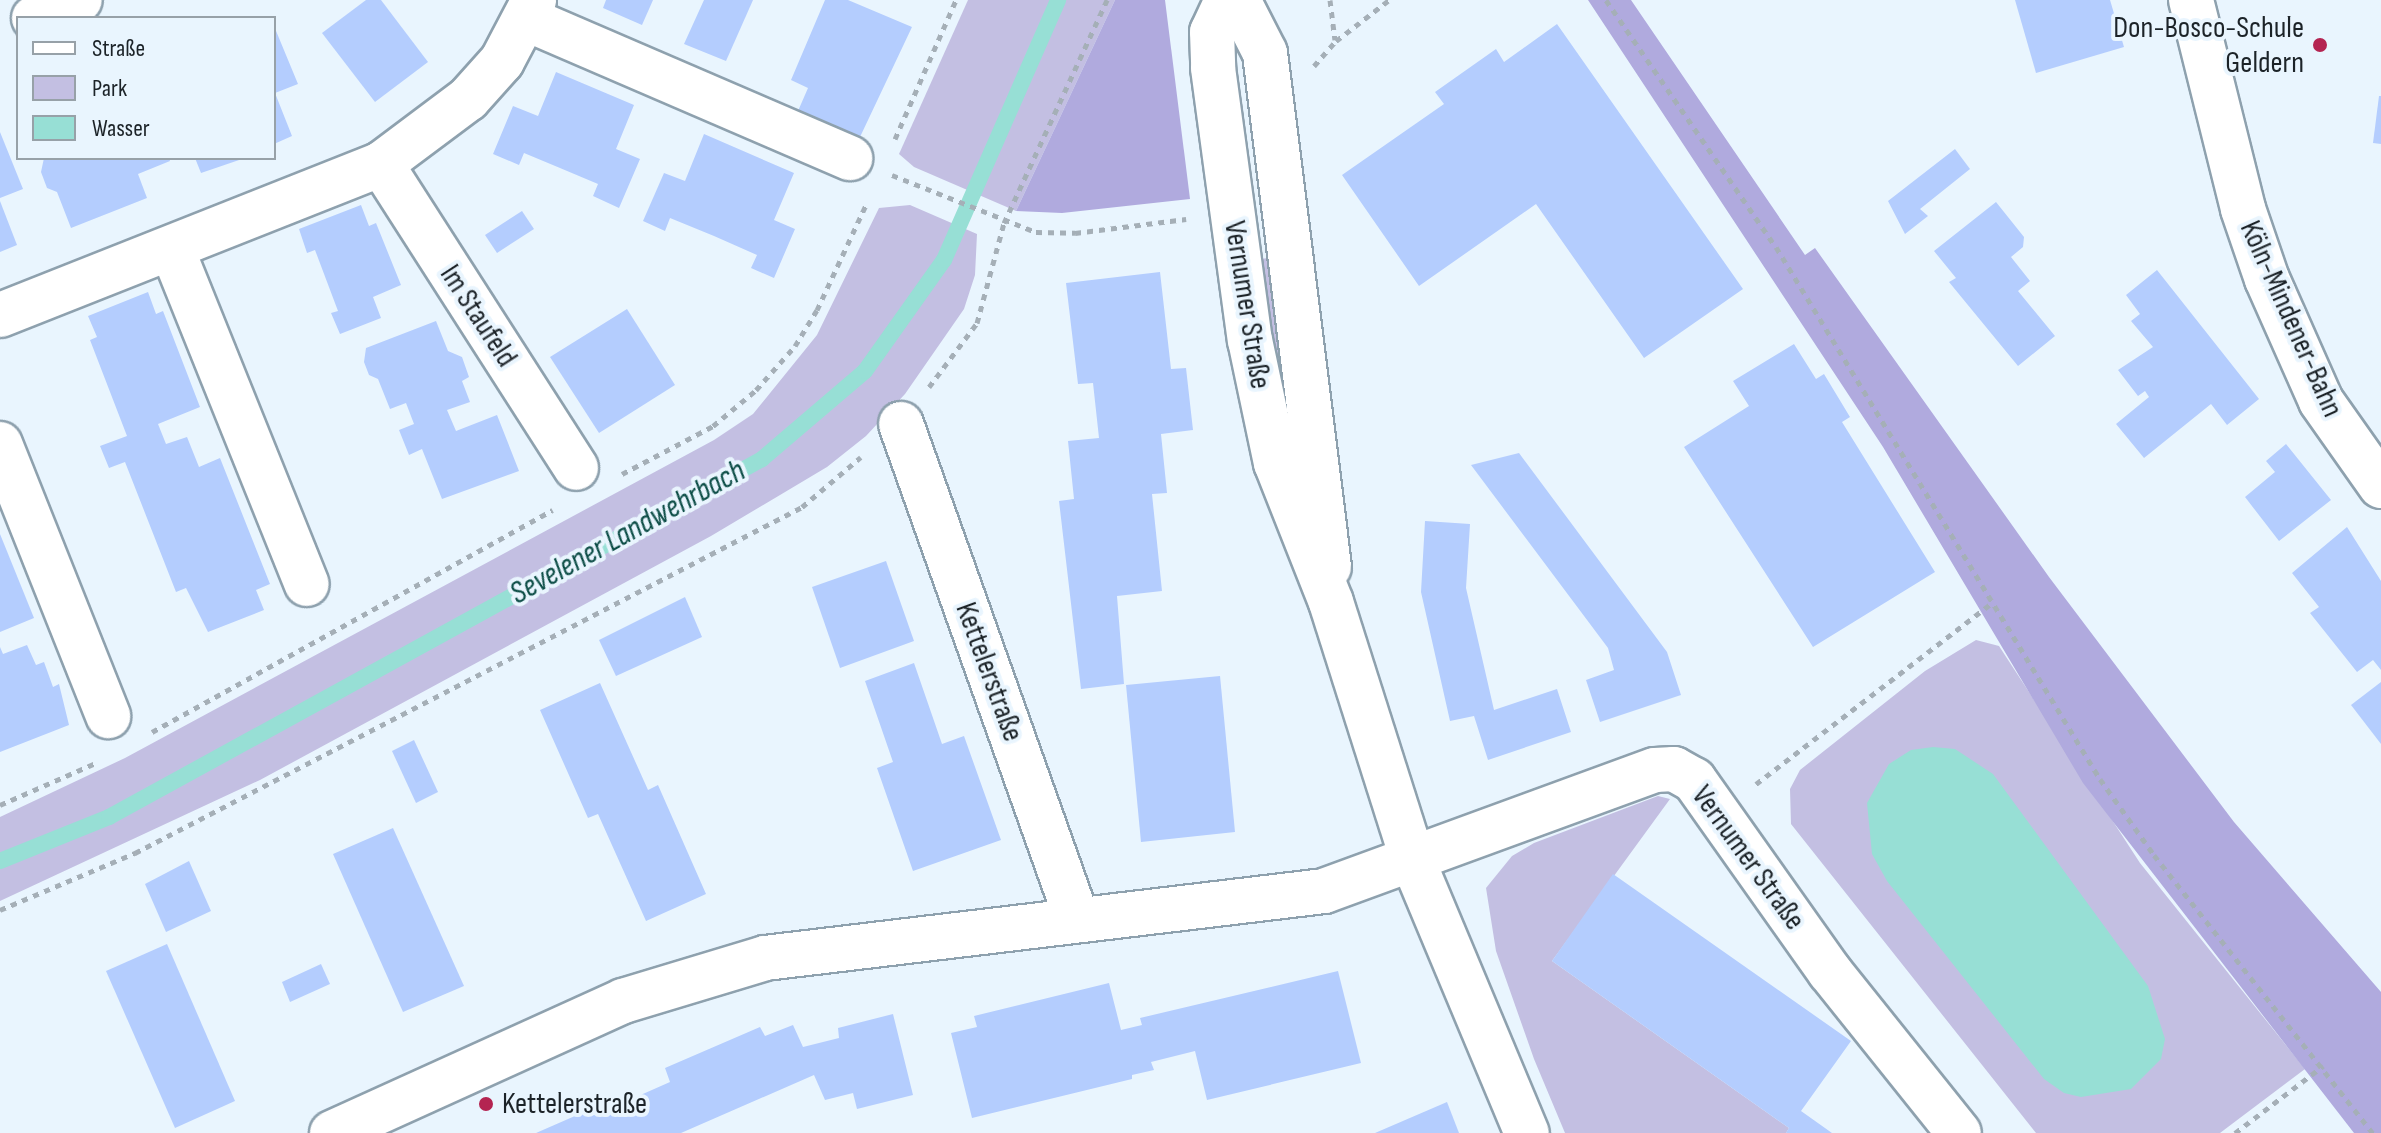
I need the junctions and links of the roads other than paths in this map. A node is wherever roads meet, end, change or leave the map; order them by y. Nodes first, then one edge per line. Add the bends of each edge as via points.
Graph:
1 (80, 0) edge
2 (1227, 0) edge
3 (1238, 0) edge
4 (2191, 0) edge
5 (530, 10) edge
6 (39, 16) edge
7 (381, 164) junction
8 (866, 165) road end
9 (172, 249) junction
10 (0, 315) edge
11 (901, 424) road end
12 (0, 444) edge
13 (585, 483) road end
14 (2381, 486) edge
15 (307, 584) dead end
16 (1331, 602) junction
17 (109, 736) road end
18 (1413, 861) junction
19 (1077, 919) junction
20 (332, 1133) edge
21 (1527, 1133) edge
22 (1959, 1133) edge

1 - 6 street
2 - 16 street, Vernumer Straße via 1212,32 1213,68 1250,340 1289,503
3 - 16 street, Vernumer Straße via 1265,53
4 - 14 street, Köln-Mindener-Bahn via 2239,195 2267,279 2321,401
5 - 7 street via 502,61 468,99
5 - 8 street
7 - 9 street
7 - 13 street, Im Staufeld
9 - 10 street
9 - 15 street
11 - 19 street, Kettelerstraße
12 - 17 street
16 - 18 street, Vernumer Straße
18 - 19 street via 1324,891
18 - 21 street, Vernumer Straße
18 - 22 street, Vernumer Straße via 1655,770 1674,769 1694,780 1830,972
19 - 20 street via 765,958 623,1001

